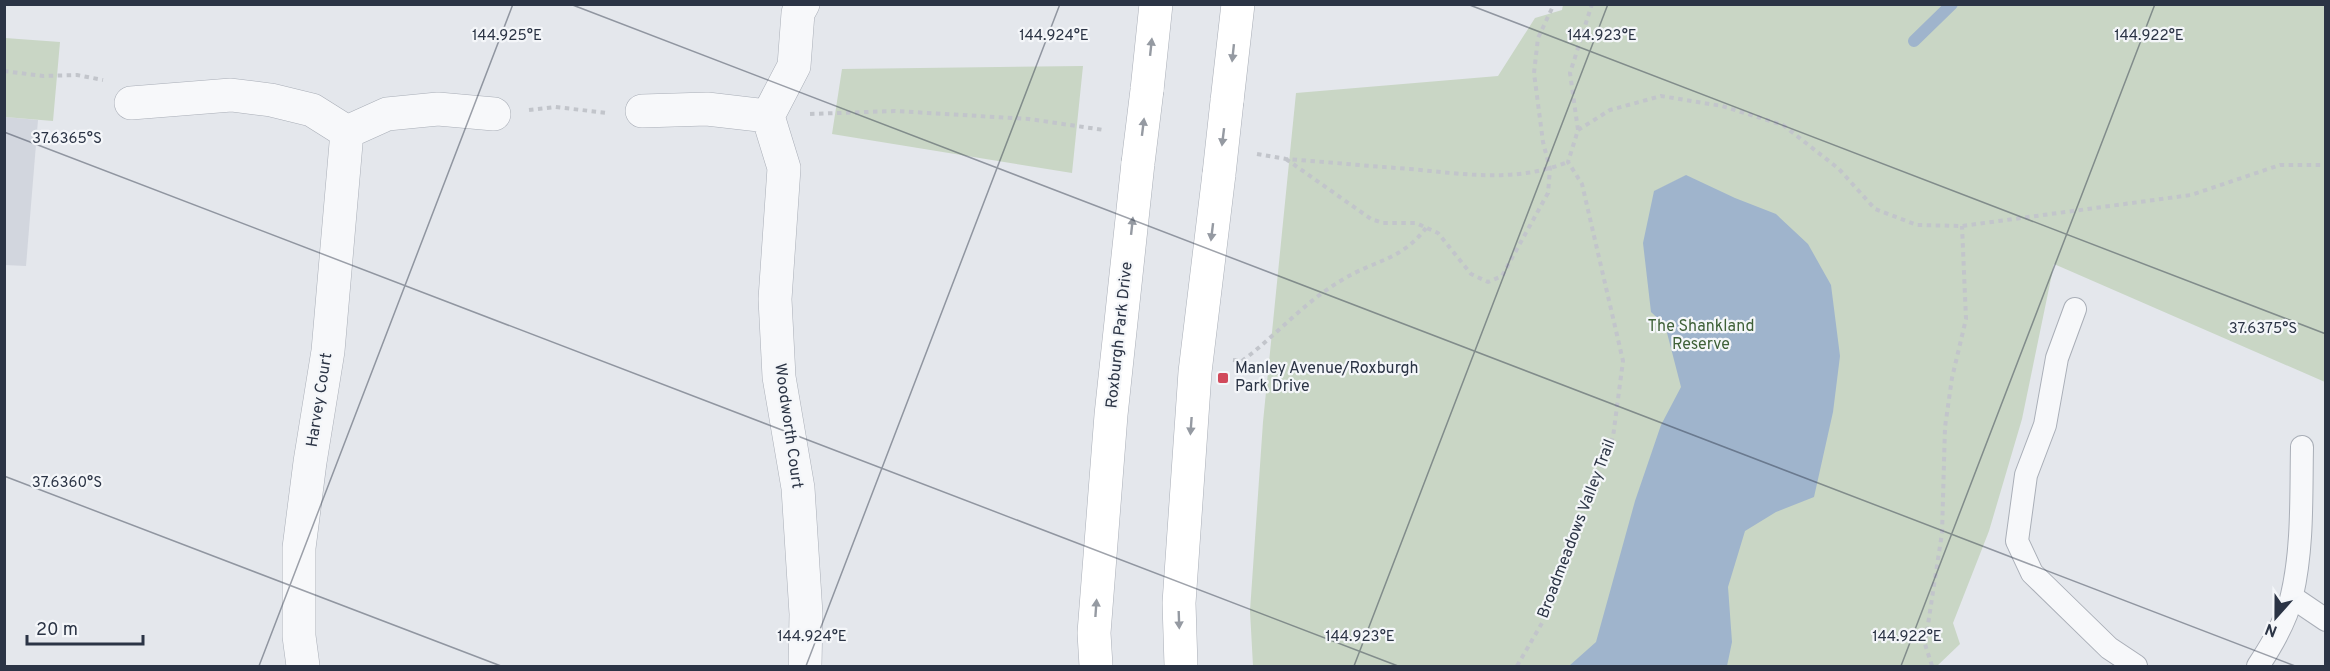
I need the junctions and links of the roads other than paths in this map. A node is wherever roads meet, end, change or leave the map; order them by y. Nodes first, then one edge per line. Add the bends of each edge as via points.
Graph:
1 (803, 4) edge
2 (1156, 4) edge
3 (1238, 4) edge
4 (131, 102) road end
5 (642, 111) road end
6 (494, 114) road end
7 (768, 116) junction
8 (347, 132) junction
9 (2075, 309) dead end
10 (2302, 447) dead end
11 (2292, 597) junction
12 (2325, 620) edge
13 (303, 666) edge
14 (805, 666) edge
15 (1096, 666) edge
16 (1181, 666) edge
17 (2136, 666) edge
18 (2258, 666) edge

1 - 7 street via 798,13 794,66
15 -> 2 street, Roxburgh Park Drive, bridge via 1094,633 1111,415
3 -> 16 street, bridge via 1198,354 1179,603
4 - 8 street via 231,95 271,100 312,110
5 - 7 street via 707,109
6 - 8 street via 438,109 387,114
7 - 14 street, Woodworth Court via 784,168 775,299 779,377 798,489 806,614
8 - 13 street, Harvey Court via 328,351 299,548
9 - 17 lane via 2058,358 2045,425 2026,475 2017,541 2032,573 2109,648
10 - 11 lane via 2299,542
11 - 12 lane
11 - 18 lane

